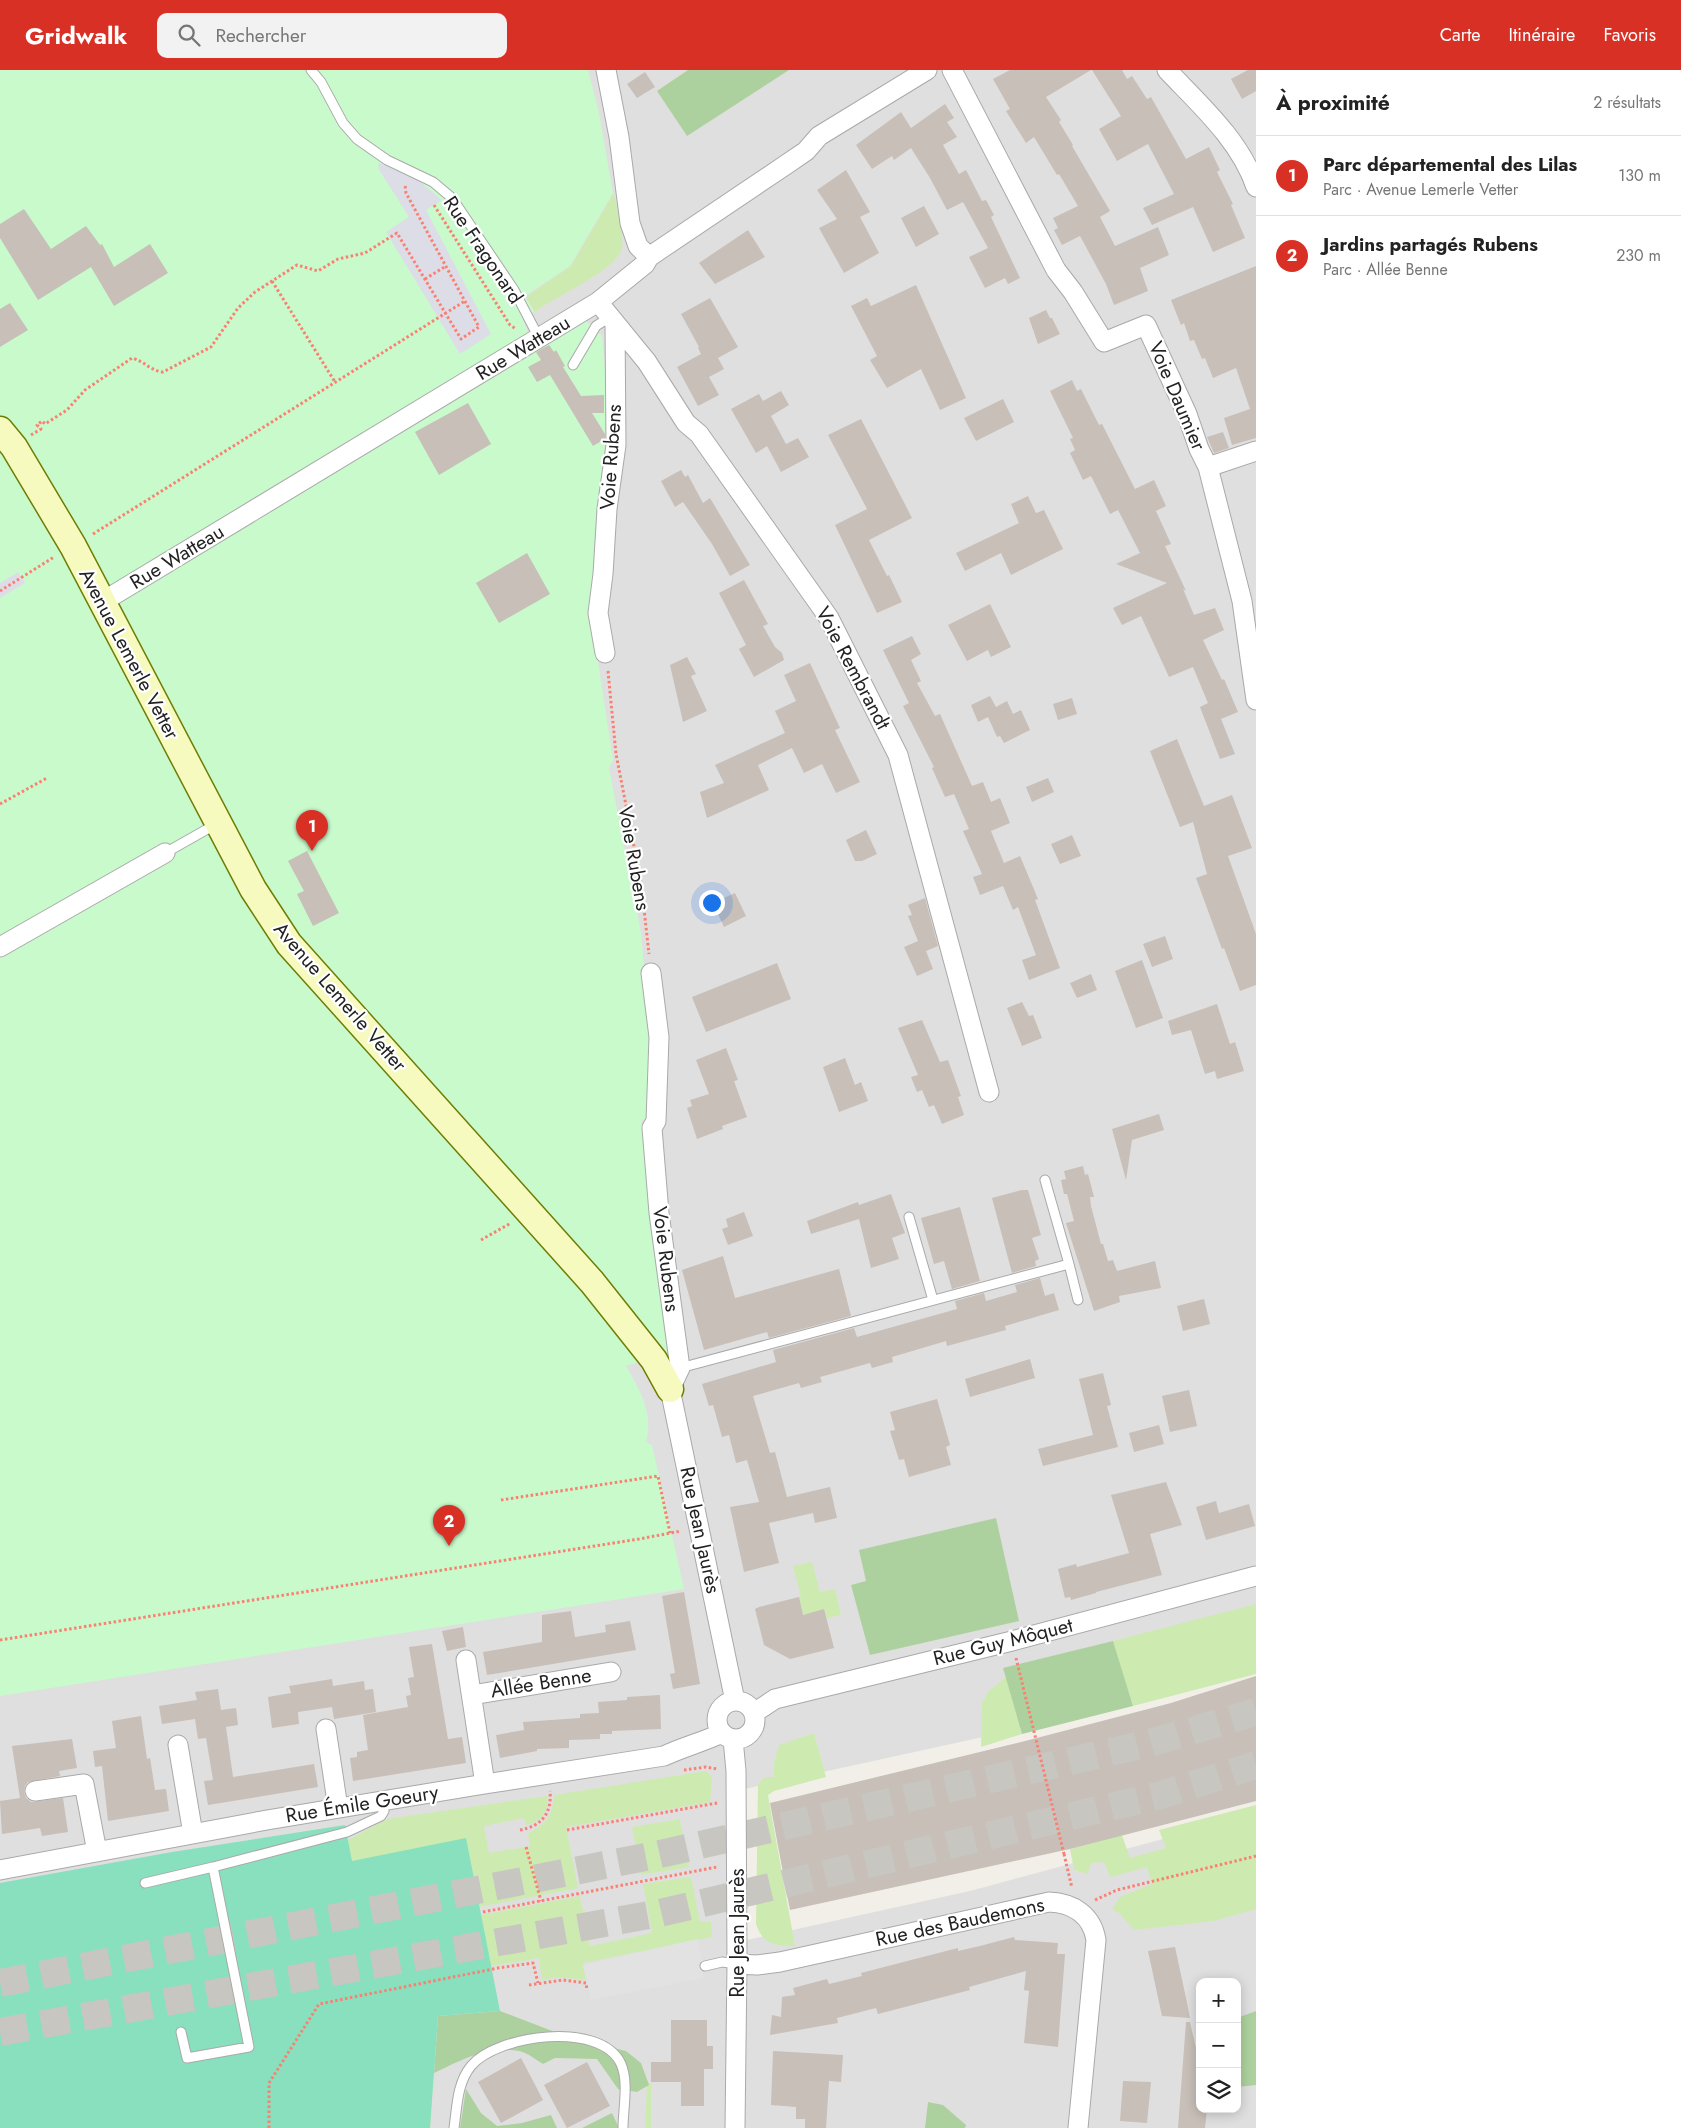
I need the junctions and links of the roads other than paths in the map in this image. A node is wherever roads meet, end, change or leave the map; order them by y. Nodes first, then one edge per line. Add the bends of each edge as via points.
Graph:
1 (311, 70) edge
2 (606, 70) edge
3 (926, 70) edge
4 (952, 70) edge
5 (1167, 70) edge
6 (1256, 187) edge
7 (649, 257) junction
8 (598, 302) junction
9 (613, 321) junction
10 (540, 339) junction
11 (573, 365) dead end
12 (0, 430) edge
13 (1256, 451) edge
14 (1208, 466) junction
15 (102, 602) junction
16 (605, 653) road end
17 (1256, 700) edge
18 (218, 823) junction
19 (165, 853) joint
20 (0, 947) edge
21 (651, 973) road end
22 (989, 1092) dead end
23 (1045, 1180) dead end
24 (909, 1217) dead end
25 (1069, 1264) junction
26 (933, 1300) junction
27 (1078, 1300) dead end
28 (675, 1378) junction
29 (1256, 1576) edge
30 (466, 1660) dead end
31 (611, 1672) dead end
32 (472, 1695) junction
33 (734, 1701) junction
34 (754, 1713) junction
35 (326, 1728) dead end
36 (728, 1736) junction
37 (178, 1744) dead end
38 (485, 1784) junction
39 (35, 1791) dead end
40 (382, 1801) junction
41 (338, 1808) junction
42 (192, 1834) junction
43 (97, 1852) junction
44 (213, 1867) junction
45 (0, 1870) edge
46 (145, 1883) dead end
47 (738, 1964) junction
48 (705, 1966) dead end
49 (181, 2032) dead end
50 (454, 2128) edge
51 (623, 2128) edge
52 (735, 2128) edge
53 (1078, 2128) edge

1 - 10 lane, Rue Fragonard via 357,139 387,160 433,182 452,198 514,290
2 - 7 street via 630,223 638,246
3 - 7 street, Rue Watteau via 836,125 787,164
4 - 14 street, Voie Daumier via 1056,270 1104,342 1146,325
5 - 6 street via 1226,132 1250,170
7 - 8 street, Rue Watteau via 645,264
8 - 9 street, Voie Rembrandt
8 - 10 street, Rue Watteau
9 - 11 lane via 596,326
9 - 16 street, Voie Rubens via 616,445 598,613
9 - 22 street, Voie Rembrandt via 647,362 686,424 699,434 829,618 898,755
10 - 15 street, Rue Watteau
12 - 15 street, Avenue Lemerle Vetter via 24,463
13 - 14 street
14 - 17 street, Voie Daumier via 1242,601
15 - 18 street, Avenue Lemerle Vetter
18 - 19 lane
18 - 28 street, Avenue Lemerle Vetter via 253,889 289,944 592,1282 654,1360
19 - 20 street
21 - 28 street, Voie Rubens via 659,1038 656,1121 652,1128
23 - 25 lane
24 - 26 lane
25 - 26 lane
25 - 27 lane
26 - 28 lane
28 - 33 street, Rue Jean Jaurès
29 - 34 street, Rue Guy Môquet via 1012,1641 775,1699
30 - 32 street, Allée Benne
31 - 32 street, Allée Benne
32 - 38 street, Allée Benne
33 - 34 street via 746,1704
33 - 36 street via 723,1706 717,1716 717,1722
34 - 36 street via 751,1732 740,1739
35 - 41 street
36 - 38 street, Rue Émile Goeury via 686,1746 664,1756
36 - 47 street, Rue Jean Jaurès via 736,1771
37 - 42 street
38 - 40 street, Rue Émile Goeury
39 - 43 street via 84,1784
40 - 41 street, Rue Émile Goeury
40 - 44 lane via 384,1811 381,1816 347,1832
41 - 42 street, Rue Émile Goeury
42 - 43 street, Rue Émile Goeury
43 - 45 street, Rue Émile Goeury
44 - 46 lane
44 - 49 lane via 249,2047 186,2058
47 - 48 lane via 722,1962
47 - 52 street, Rue Jean Jaurès
47 - 53 street, Rue des Baudemons via 780,1962 1049,1902 1076,1908 1090,1922 1096,1940
50 - 51 lane via 462,2082 471,2066 482,2057 511,2043 578,2037 598,2042 621,2064

